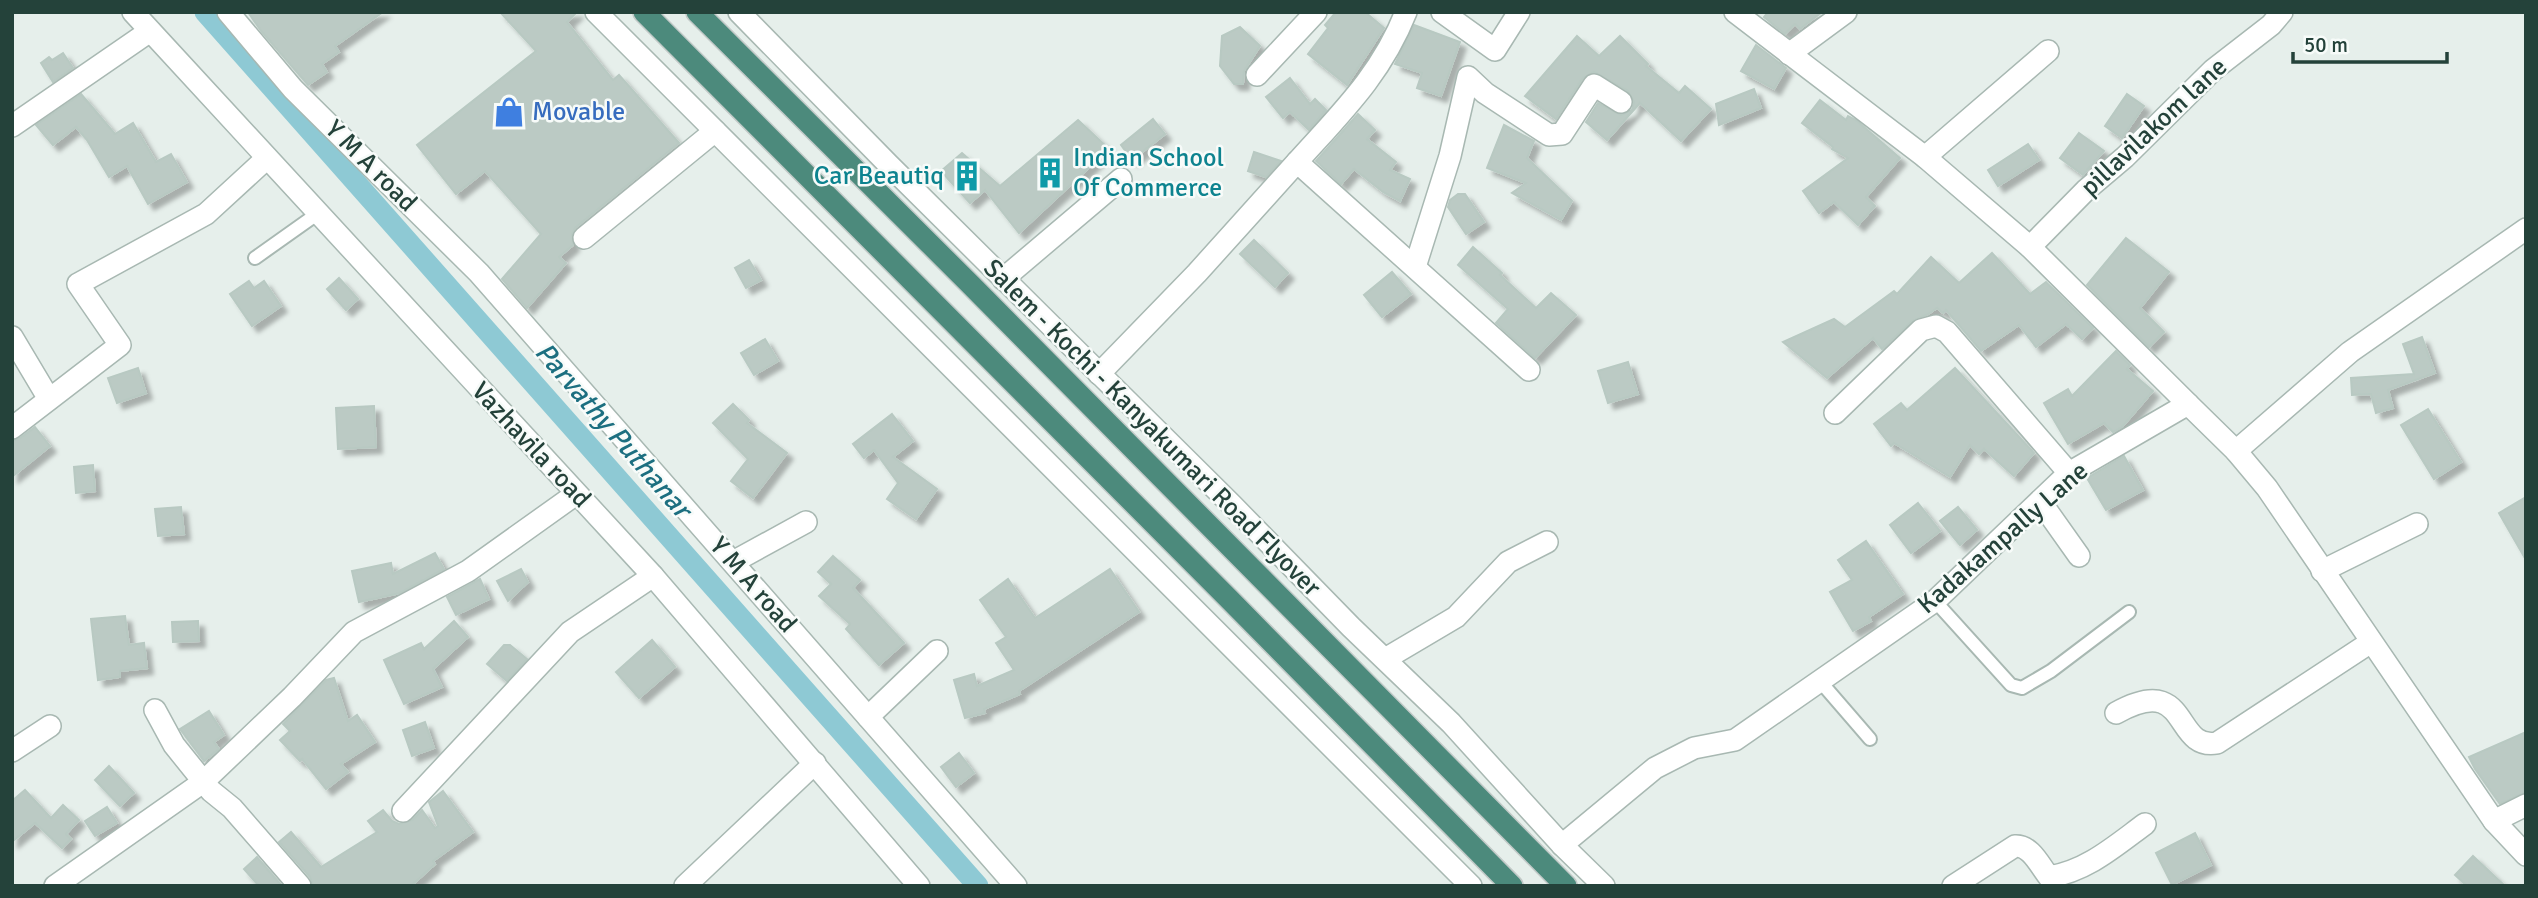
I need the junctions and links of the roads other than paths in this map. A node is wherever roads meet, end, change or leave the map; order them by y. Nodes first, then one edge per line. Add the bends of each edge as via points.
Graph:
1 (133, 12) edge
2 (228, 12) edge
3 (596, 12) edge
4 (644, 12) edge
5 (697, 12) edge
6 (739, 12) edge
7 (1316, 12) edge
8 (1406, 12) edge
9 (1442, 12) edge
10 (1519, 12) edge
11 (1735, 12) edge
12 (1846, 12) edge
13 (2282, 12) edge
14 (150, 31) junction
15 (1495, 50) junction
16 (2048, 51) dead end
17 (1789, 54) junction
18 (1257, 75) dead end
19 (1468, 76) junction
20 (1621, 102) dead end
21 (12, 126) edge
22 (715, 131) junction
23 (1925, 157) junction
24 (267, 158) junction
25 (1297, 162) junction
26 (1121, 179) dead end
27 (317, 214) junction
28 (2526, 229) edge
29 (584, 238) dead end
30 (2030, 247) junction
31 (255, 258) dead end
32 (1415, 267) junction
33 (1003, 279) junction
34 (12, 337) edge
35 (1529, 370) dead end
36 (1099, 374) junction
37 (49, 399) junction
38 (2189, 404) junction
39 (1835, 413) dead end
40 (12, 428) edge
41 (2236, 451) junction
42 (2069, 473) junction
43 (576, 494) junction
44 (2040, 501) junction
45 (806, 522) dead end
46 (2417, 524) dead end
47 (1547, 542) dead end
48 (2079, 556) dead end
49 (733, 562) junction
50 (2322, 571) junction
51 (653, 576) junction
52 (1936, 601) junction
53 (2129, 612) dead end
54 (2371, 642) junction
55 (937, 651) dead end
56 (1385, 659) junction
57 (1819, 680) junction
58 (155, 710) dead end
59 (2116, 713) dead end
60 (868, 717) junction
61 (50, 726) dead end
62 (1870, 739) dead end
63 (12, 751) edge
64 (815, 763) junction
65 (203, 782) junction
66 (2526, 805) edge
67 (402, 811) dead end
68 (2494, 821) junction
69 (2146, 824) dead end
70 (1562, 845) junction
71 (2526, 855) edge
72 (55, 886) edge
73 (300, 886) edge
74 (685, 886) edge
75 (919, 886) edge
76 (1016, 886) edge
77 (1471, 886) edge
78 (1511, 886) edge
79 (1566, 886) edge
80 (1604, 886) edge
81 (1953, 886) edge

1 - 14 street, Vazhavila road
2 - 49 street, Y M A road via 293,89 479,273
3 - 22 street
4 - 78 highway
5 - 79 highway, Salem - Kochi - Kanyakumari Road Flyover
6 - 33 street
7 - 18 street
8 - 25 street via 1367,84
9 - 15 street
10 - 15 street
11 - 17 street
12 - 17 street
13 - 30 street, pillavilakom lane via 2213,70
14 - 21 street
14 - 24 street, Vazhavila road
15 - 19 street
16 - 23 street
17 - 23 street
19 - 20 street via 1485,93 1549,135 1562,134 1594,85
19 - 32 street via 1450,156
22 - 29 street
22 - 77 street
23 - 30 street
24 - 27 street, Vazhavila road
24 - 37 street via 206,214 78,284 120,345
25 - 32 street
25 - 36 street
26 - 33 street
27 - 31 lane
27 - 43 street, Vazhavila road
28 - 41 street via 2350,352
30 - 38 street
32 - 35 street
33 - 36 street
34 - 37 street
36 - 56 street
37 - 40 street
38 - 41 street
38 - 42 street, Kadakampally Lane
39 - 42 street via 1921,330 1936,326 1947,332
41 - 50 street via 2267,488
42 - 44 street, Kadakampally Lane
43 - 51 street, Vazhavila road
43 - 65 street via 459,576 354,632
44 - 48 street
44 - 52 street, Kadakampally Lane
45 - 49 street
46 - 50 street
47 - 56 street via 1508,562 1456,617
49 - 60 street, Y M A road
50 - 54 street
51 - 64 street, Vazhavila road
51 - 67 street via 570,632
52 - 53 lane via 2011,685 2022,688
52 - 57 street, Kadakampally Lane
54 - 59 street via 2217,743 2199,740 2164,702 2142,701
54 - 68 street
55 - 60 street
56 - 70 street via 1451,723
57 - 62 lane
57 - 70 street, Kadakampally Lane via 1735,740 1694,748 1655,768
58 - 65 street via 174,745
60 - 76 street, Y M A road
61 - 63 street
64 - 74 street
64 - 75 street, Vazhavila road
65 - 72 street
65 - 73 street
66 - 68 street
68 - 71 street
69 - 81 street via 2087,866 2067,874 2049,877 2029,851 2015,846
70 - 80 street

